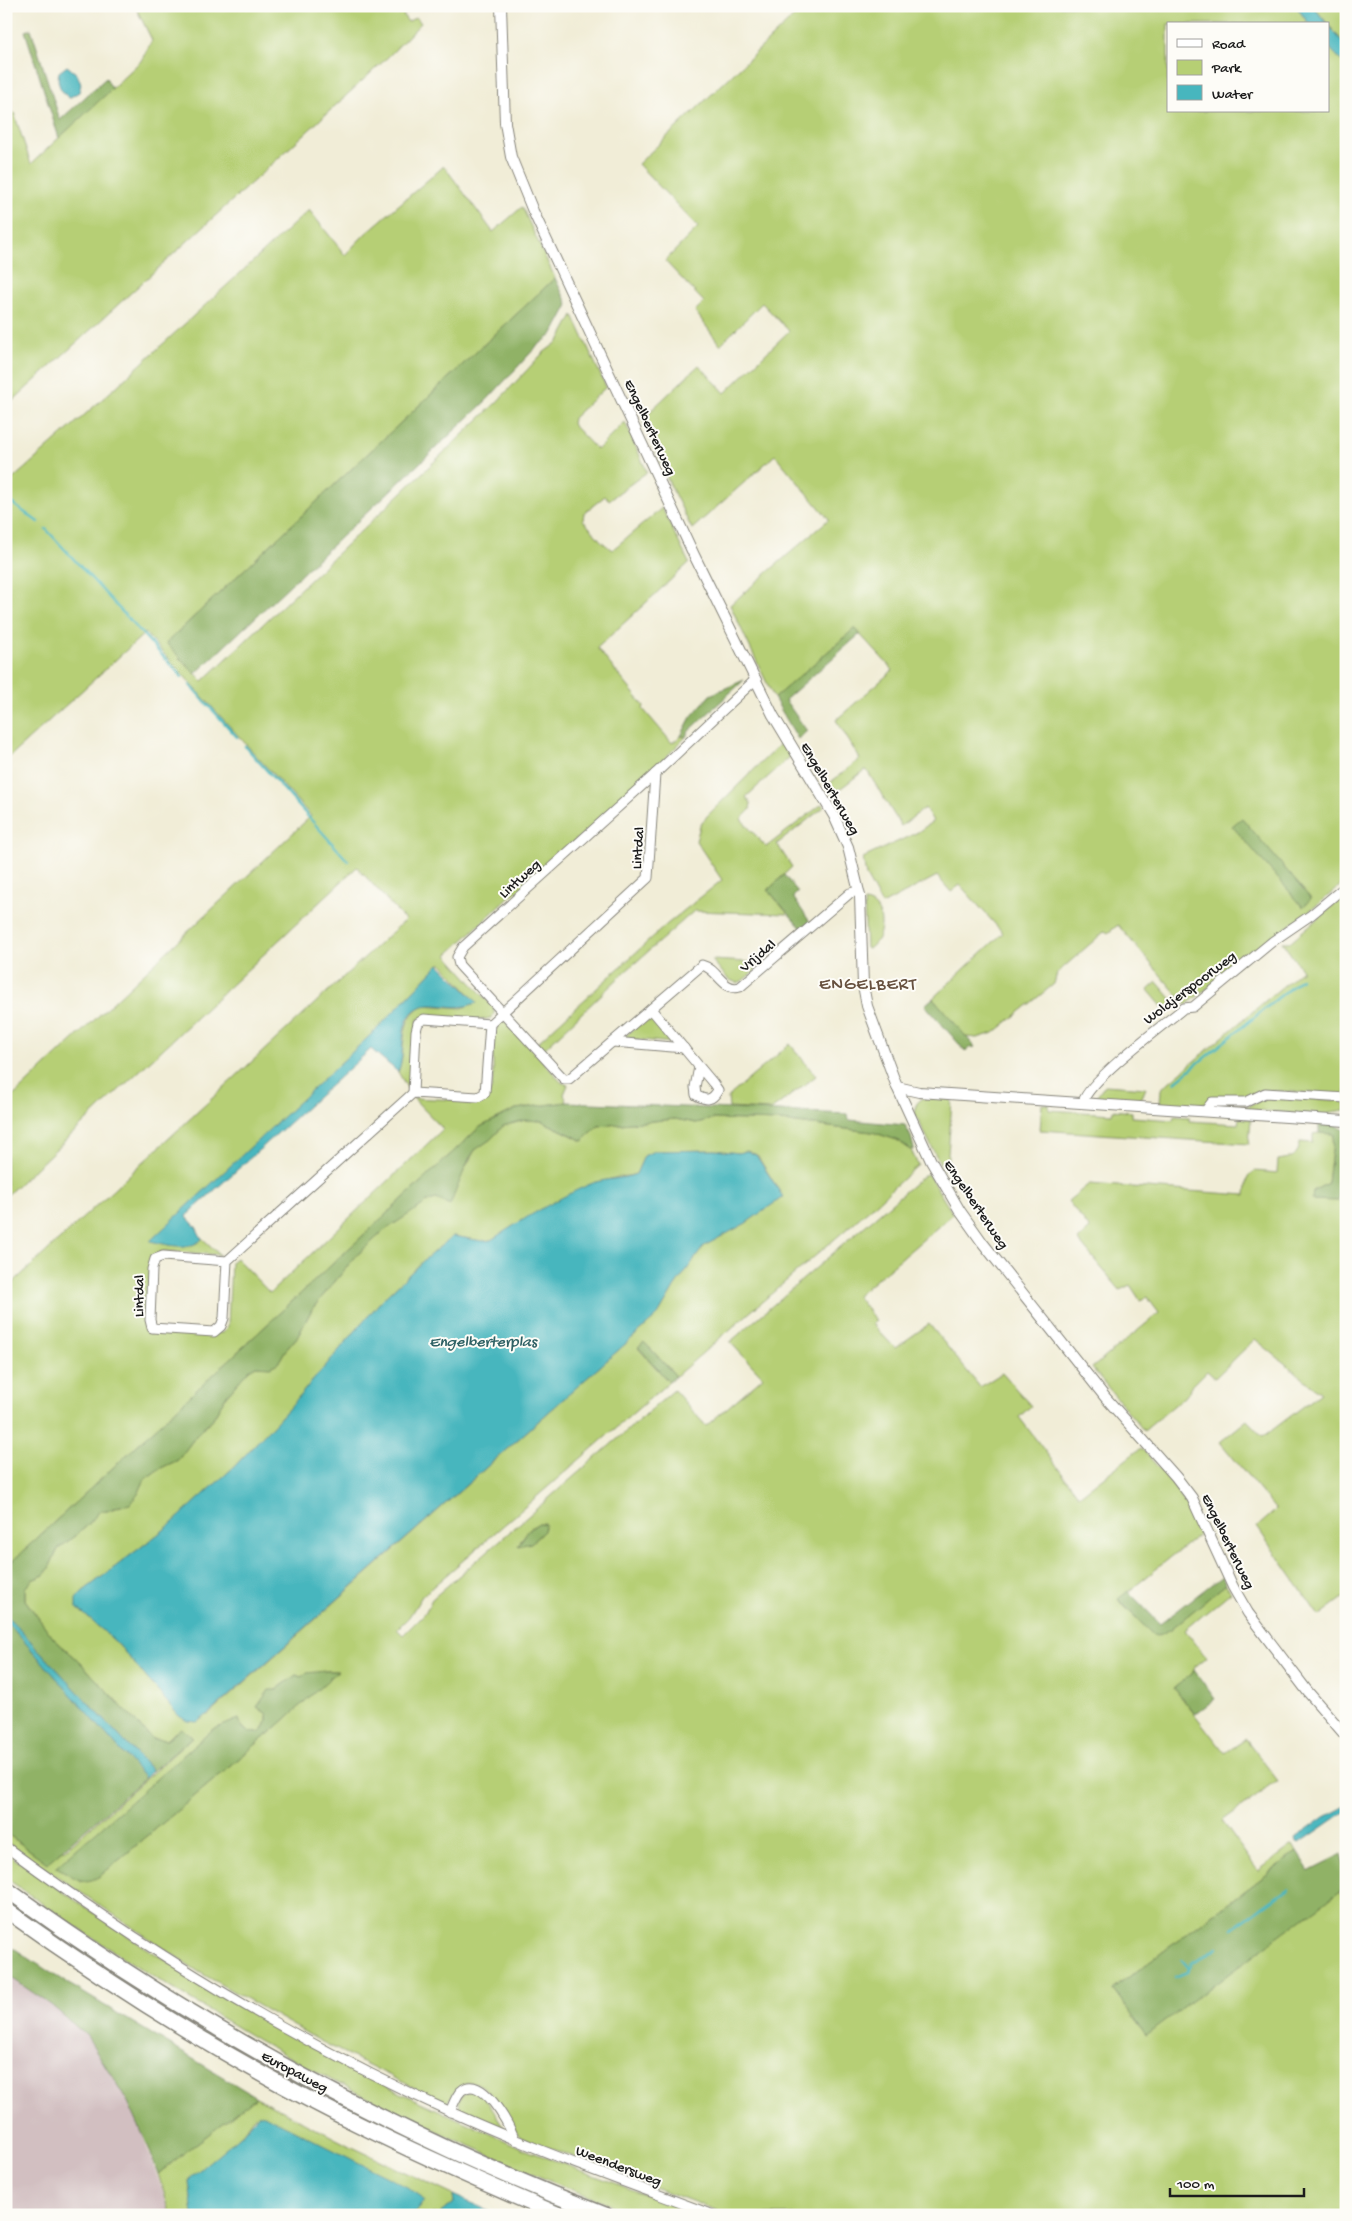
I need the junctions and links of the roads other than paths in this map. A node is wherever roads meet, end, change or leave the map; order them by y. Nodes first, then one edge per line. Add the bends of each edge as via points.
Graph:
1 (501, 6) edge
2 (756, 679) junction
3 (655, 774) junction
4 (1346, 886) edge
5 (859, 891) junction
6 (651, 1009) junction
7 (502, 1012) junction
8 (490, 1024) junction
9 (613, 1042) junction
10 (684, 1048) junction
11 (699, 1067) dead end
12 (897, 1087) junction
13 (919, 1092) junction
14 (413, 1093) junction
15 (1346, 1098) edge
16 (1082, 1102) junction
17 (906, 1107) junction
18 (1206, 1110) junction
19 (1346, 1121) edge
20 (227, 1260) junction
21 (1346, 1736) edge
22 (6, 1847) edge
23 (6, 1889) edge
24 (6, 1910) edge
25 (450, 2112) junction
26 (515, 2140) junction
27 (559, 2215) edge
28 (605, 2215) edge
29 (713, 2215) edge

1 - 2 street, Engelberterweg via 505,123 511,157 598,351
2 - 3 street
2 - 5 street, Engelberterweg via 791,749 834,816 848,846
3 - 7 street, Lintdal via 648,878
3 - 7 street, Lintweg via 463,947 457,957 459,965
4 - 16 street, Woldjerspoorweg via 1193,1007 1184,1008 1139,1044 1089,1089
5 - 6 street, Vrijdal via 850,894 740,987 727,986 710,967 702,965
5 - 12 street, Engelberterweg via 867,1006
6 - 9 street, Vrijdal
6 - 10 street
7 - 8 street, Lintdal
7 - 9 street, Vrijdal via 564,1079 570,1079
8 - 14 street via 485,1093 478,1096
8 - 14 street via 424,1019 418,1023
9 - 10 street
10 - 11 street
12 - 13 street
12 - 17 street, Engelberterweg
13 - 16 street
13 - 17 street
14 - 20 street
15 - 18 street via 1266,1093 1246,1102 1212,1102
16 - 18 street
17 - 21 street, Engelberterweg via 931,1161 960,1211 1105,1397 1192,1498 1248,1613
18 - 19 street
20 - 20 street, Lintdal via 163,1256 155,1260 152,1269 152,1328 214,1332 222,1326
22 - 25 street, Weendersweg via 227,1995
23 - 28 highway, Europaweg via 132,1976 295,2072 483,2164
24 - 27 highway, Europaweg via 114,1984 229,2055 417,2152
25 - 26 street, Weendersweg
25 - 26 street via 463,2089 477,2087 489,2096
26 - 29 street, Weendersweg

